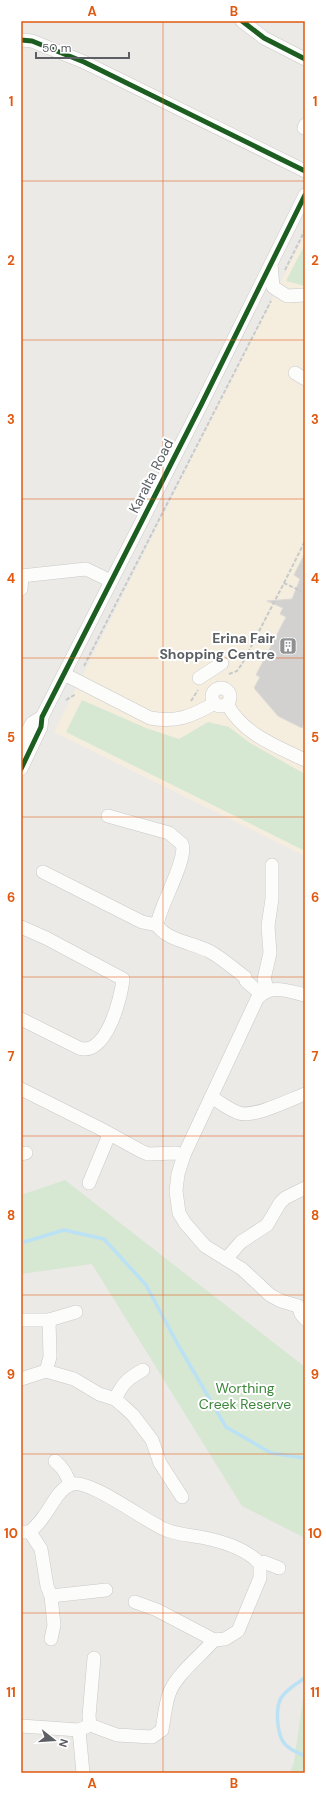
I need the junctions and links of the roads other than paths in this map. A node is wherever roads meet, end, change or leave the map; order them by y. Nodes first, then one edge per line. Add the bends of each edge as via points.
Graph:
1 (242, 21) edge
2 (21, 40) edge
3 (305, 59) edge
4 (305, 171) edge
5 (305, 196) edge
6 (271, 264) junction
7 (305, 295) edge
8 (22, 576) edge
9 (111, 581) junction
10 (21, 589) edge
11 (224, 669) road end
12 (64, 674) junction
13 (201, 683) road end
14 (42, 717) junction
15 (21, 744) edge
16 (305, 760) edge
17 (21, 768) edge
18 (108, 816) dead end
19 (272, 864) dead end
20 (43, 872) dead end
21 (157, 925) junction
22 (21, 927) edge
23 (265, 988) junction
24 (305, 995) edge
25 (21, 1019) edge
26 (21, 1089) edge
27 (305, 1094) edge
28 (211, 1098) junction
29 (109, 1135) junction
30 (184, 1155) junction
31 (88, 1183) dead end
32 (305, 1188) edge
33 (226, 1259) junction
34 (302, 1302) edge
35 (76, 1312) dead end
36 (305, 1319) edge
37 (21, 1320) edge
38 (48, 1320) junction
39 (143, 1370) dead end
40 (46, 1372) junction
41 (21, 1379) edge
42 (115, 1399) junction
43 (55, 1461) dead end
44 (70, 1485) junction
45 (182, 1498) dead end
46 (26, 1532) edge
47 (260, 1564) junction
48 (279, 1568) dead end
49 (106, 1590) dead end
50 (51, 1596) junction
51 (135, 1602) dead end
52 (51, 1639) dead end
53 (214, 1640) junction
54 (94, 1658) dead end
55 (21, 1726) edge
56 (84, 1728) junction
57 (82, 1773) edge

1 - 3 street via 264,38
2 - 4 street via 32,41 84,62
5 - 6 street, Karalta Road
6 - 7 street via 274,287 287,296
6 - 9 street, Karalta Road
8 - 9 street via 86,569
8 - 10 street
9 - 12 street, Karalta Road
11 - 13 street
12 - 14 street, Karalta Road
12 - 16 street via 150,718 178,720 221,704 249,730
14 - 15 street, Karalta Road via 32,723
14 - 17 street, Karalta Road via 41,727
18 - 21 street via 169,833 182,844 183,854 162,905
19 - 23 street via 272,899 268,926 270,953
20 - 21 street via 142,922
21 - 23 street via 161,932 211,952 245,977 246,981
22 - 25 street via 123,979 115,1013 102,1039 91,1049 79,1048
23 - 24 street
23 - 28 street via 253,1005
26 - 29 street
27 - 28 street via 246,1114 230,1109
28 - 30 street
29 - 30 street via 148,1154
29 - 31 street
30 - 33 street via 176,1191 179,1213 205,1246
32 - 33 street via 285,1198 267,1225 241,1242
33 - 34 street via 242,1269 270,1295 281,1301
34 - 36 street via 301,1314
35 - 38 street
37 - 38 street
38 - 40 street via 50,1357
39 - 42 street via 123,1384
40 - 41 street
40 - 42 street via 74,1379 99,1394
42 - 45 street via 133,1415 152,1440 160,1463
43 - 44 street via 68,1476
44 - 46 street via 59,1495 43,1518
44 - 47 street via 76,1484 95,1490 163,1529 233,1547
46 - 50 street via 41,1548
47 - 48 street via 264,1562
47 - 53 street via 260,1578 238,1631 225,1639
49 - 50 street
50 - 52 street via 54,1625
51 - 53 street via 157,1610
53 - 56 street via 175,1682 162,1730 158,1735 117,1735
54 - 56 street via 89,1716
55 - 56 street
56 - 57 street

